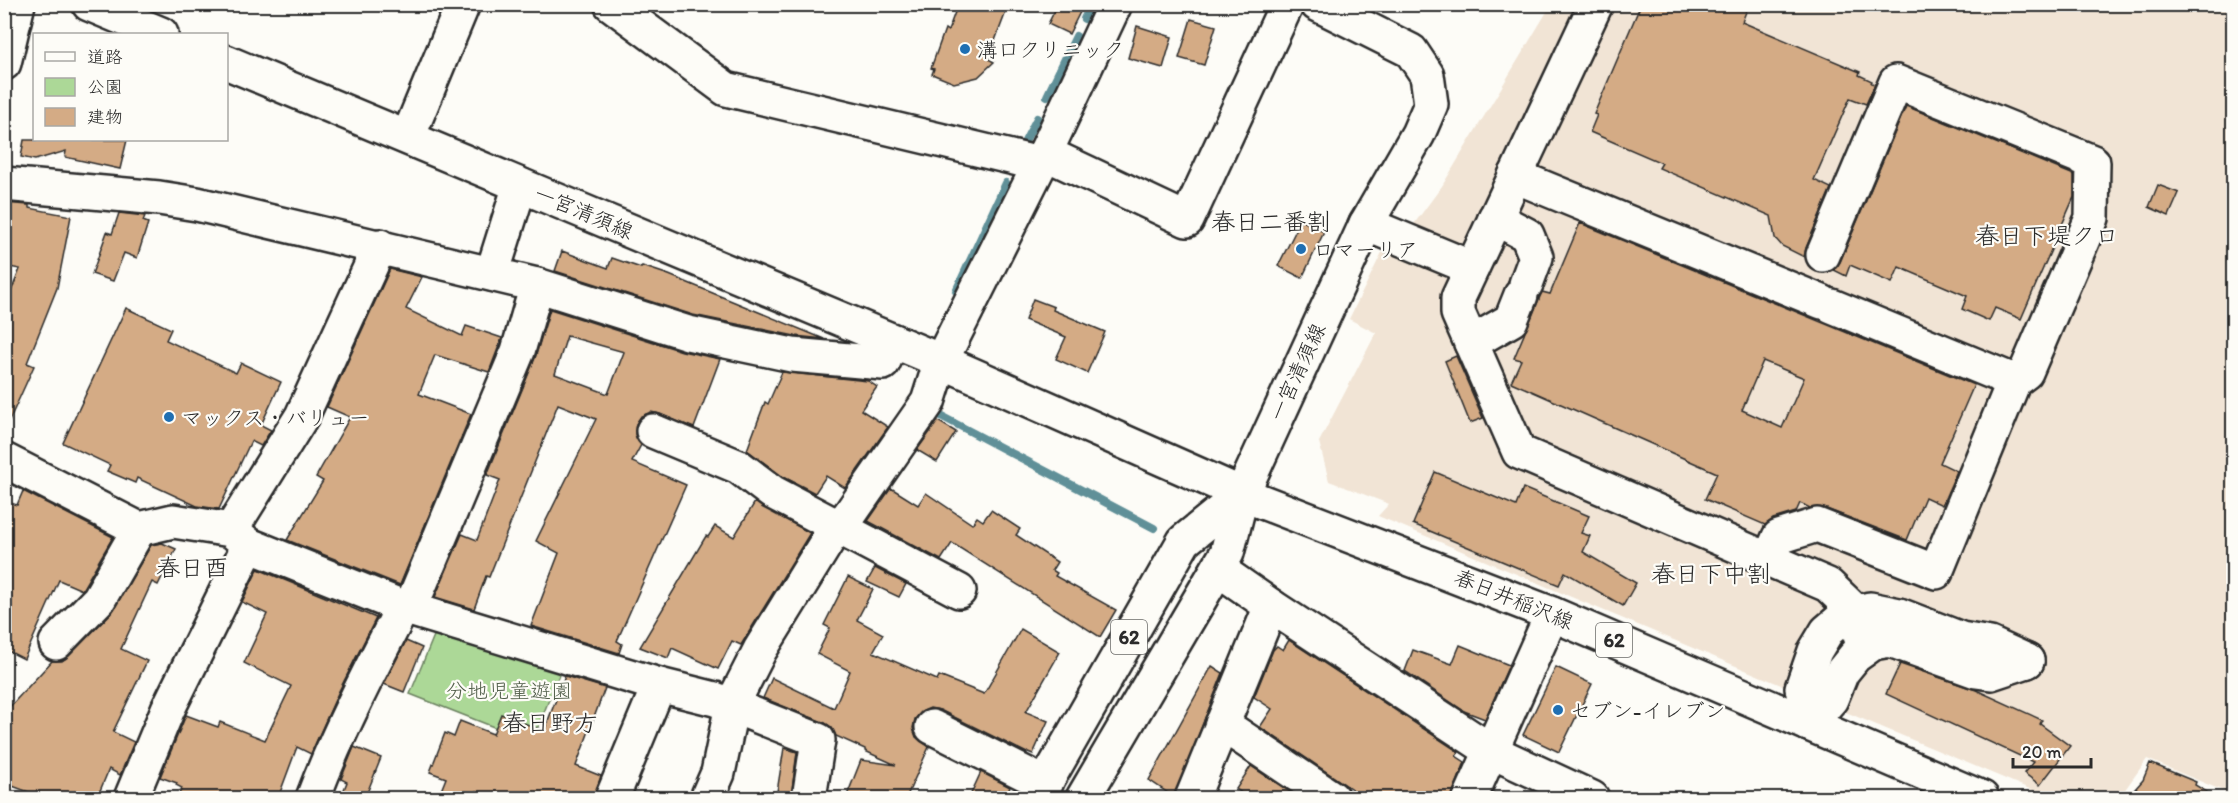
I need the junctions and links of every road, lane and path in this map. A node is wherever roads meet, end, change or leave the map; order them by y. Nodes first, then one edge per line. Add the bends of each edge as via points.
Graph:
1 (18, 4) edge
2 (89, 4) edge
3 (463, 4) edge
4 (611, 4) edge
5 (1115, 4) edge
6 (1287, 4) edge
7 (1317, 4) edge
8 (1596, 4) edge
9 (159, 33) edge
10 (4, 63) edge
11 (228, 63) edge
12 (408, 137) junction
13 (1043, 158) junction
14 (1515, 176) junction
15 (4, 184) edge
16 (520, 185) junction
17 (1496, 218) junction
18 (1366, 224) junction
19 (380, 246) junction
20 (1472, 268) junction
21 (492, 274) junction
22 (537, 285) junction
23 (1820, 301) junction
24 (892, 341) junction
25 (1471, 343) junction
26 (941, 361) junction
27 (2014, 381) junction
28 (653, 431) dead end
29 (4, 460) edge
30 (1242, 494) junction
31 (836, 527) junction
32 (140, 529) junction
33 (240, 538) junction
34 (1769, 560) junction
35 (1218, 569) junction
36 (959, 591) dead end
37 (1271, 606) junction
38 (406, 608) junction
39 (1856, 612) junction
40 (1552, 614) junction
41 (56, 643) dead end
42 (1863, 650) junction
43 (659, 685) junction
44 (732, 705) junction
45 (1222, 724) junction
46 (1809, 724) junction
47 (932, 728) dead end
48 (1493, 752) junction
49 (1041, 791) edge
50 (131, 798) edge
51 (313, 798) edge
52 (612, 798) edge
53 (707, 798) edge
54 (809, 798) edge
55 (1083, 798) edge
56 (1192, 798) edge
57 (1332, 798) edge
58 (1470, 798) edge
59 (1592, 798) edge
60 (1982, 798) edge

1 - 10 street
2 - 9 street
3 - 12 street
4 - 13 street via 726,88
5 - 13 street
6 - 13 street via 1187,220
7 - 18 street, 一宮清須線 via 1411,51 1427,75 1431,104
8 - 14 street
11 - 12 street, 一宮清須線
12 - 16 street, 一宮清須線
13 - 26 street
14 - 17 street
14 - 23 street
15 - 19 street via 178,201
16 - 21 street
16 - 24 street, 一宮清須線
17 - 20 street
17 - 25 street via 1527,235 1536,257 1512,320
18 - 20 street
18 - 30 street, 一宮清須線
19 - 21 street
19 - 33 street via 302,416
20 - 25 street via 1458,298 1458,313
21 - 22 street
22 - 24 street via 688,333 792,355 883,363
22 - 38 street via 518,351
23 - 27 street
23 - 27 street via 1821,259 1896,82 2093,162 2092,218 2026,372
24 - 26 street, 一宮清須線
25 - 34 street via 1518,452
26 - 30 street, 一宮清須線
26 - 31 street via 928,402 854,509
27 - 34 street via 1936,572 1817,525 1779,537
28 - 31 street via 739,467 772,492
29 - 32 street
30 - 35 street, 62 via 1227,553
30 - 40 street, 春日井稲沢線 / 62
30 - 49 street, 62 via 1184,541
31 - 36 street
31 - 44 street via 760,650
32 - 33 street via 173,521
32 - 41 street via 99,598
33 - 38 street
33 - 50 street
34 - 39 street via 1828,585
35 - 37 street
35 - 55 street, 62
37 - 45 street
37 - 48 street
38 - 43 street
38 - 51 street via 362,685
39 - 42 street
39 - 42 street via 1870,609 1899,615 1961,639 1990,644 2027,661 1991,673 1890,640 1873,643
39 - 46 street via 1827,631 1815,651 1802,687
40 - 46 street, 春日井稲沢線 / 62
40 - 48 street
42 - 46 street via 1842,672 1832,699
43 - 44 street
43 - 52 street
44 - 53 street via 718,773
44 - 54 street via 818,740
45 - 56 street
45 - 57 street
46 - 60 street, 春日井稲沢線 / 62
47 - 49 street
48 - 58 street
48 - 59 street

